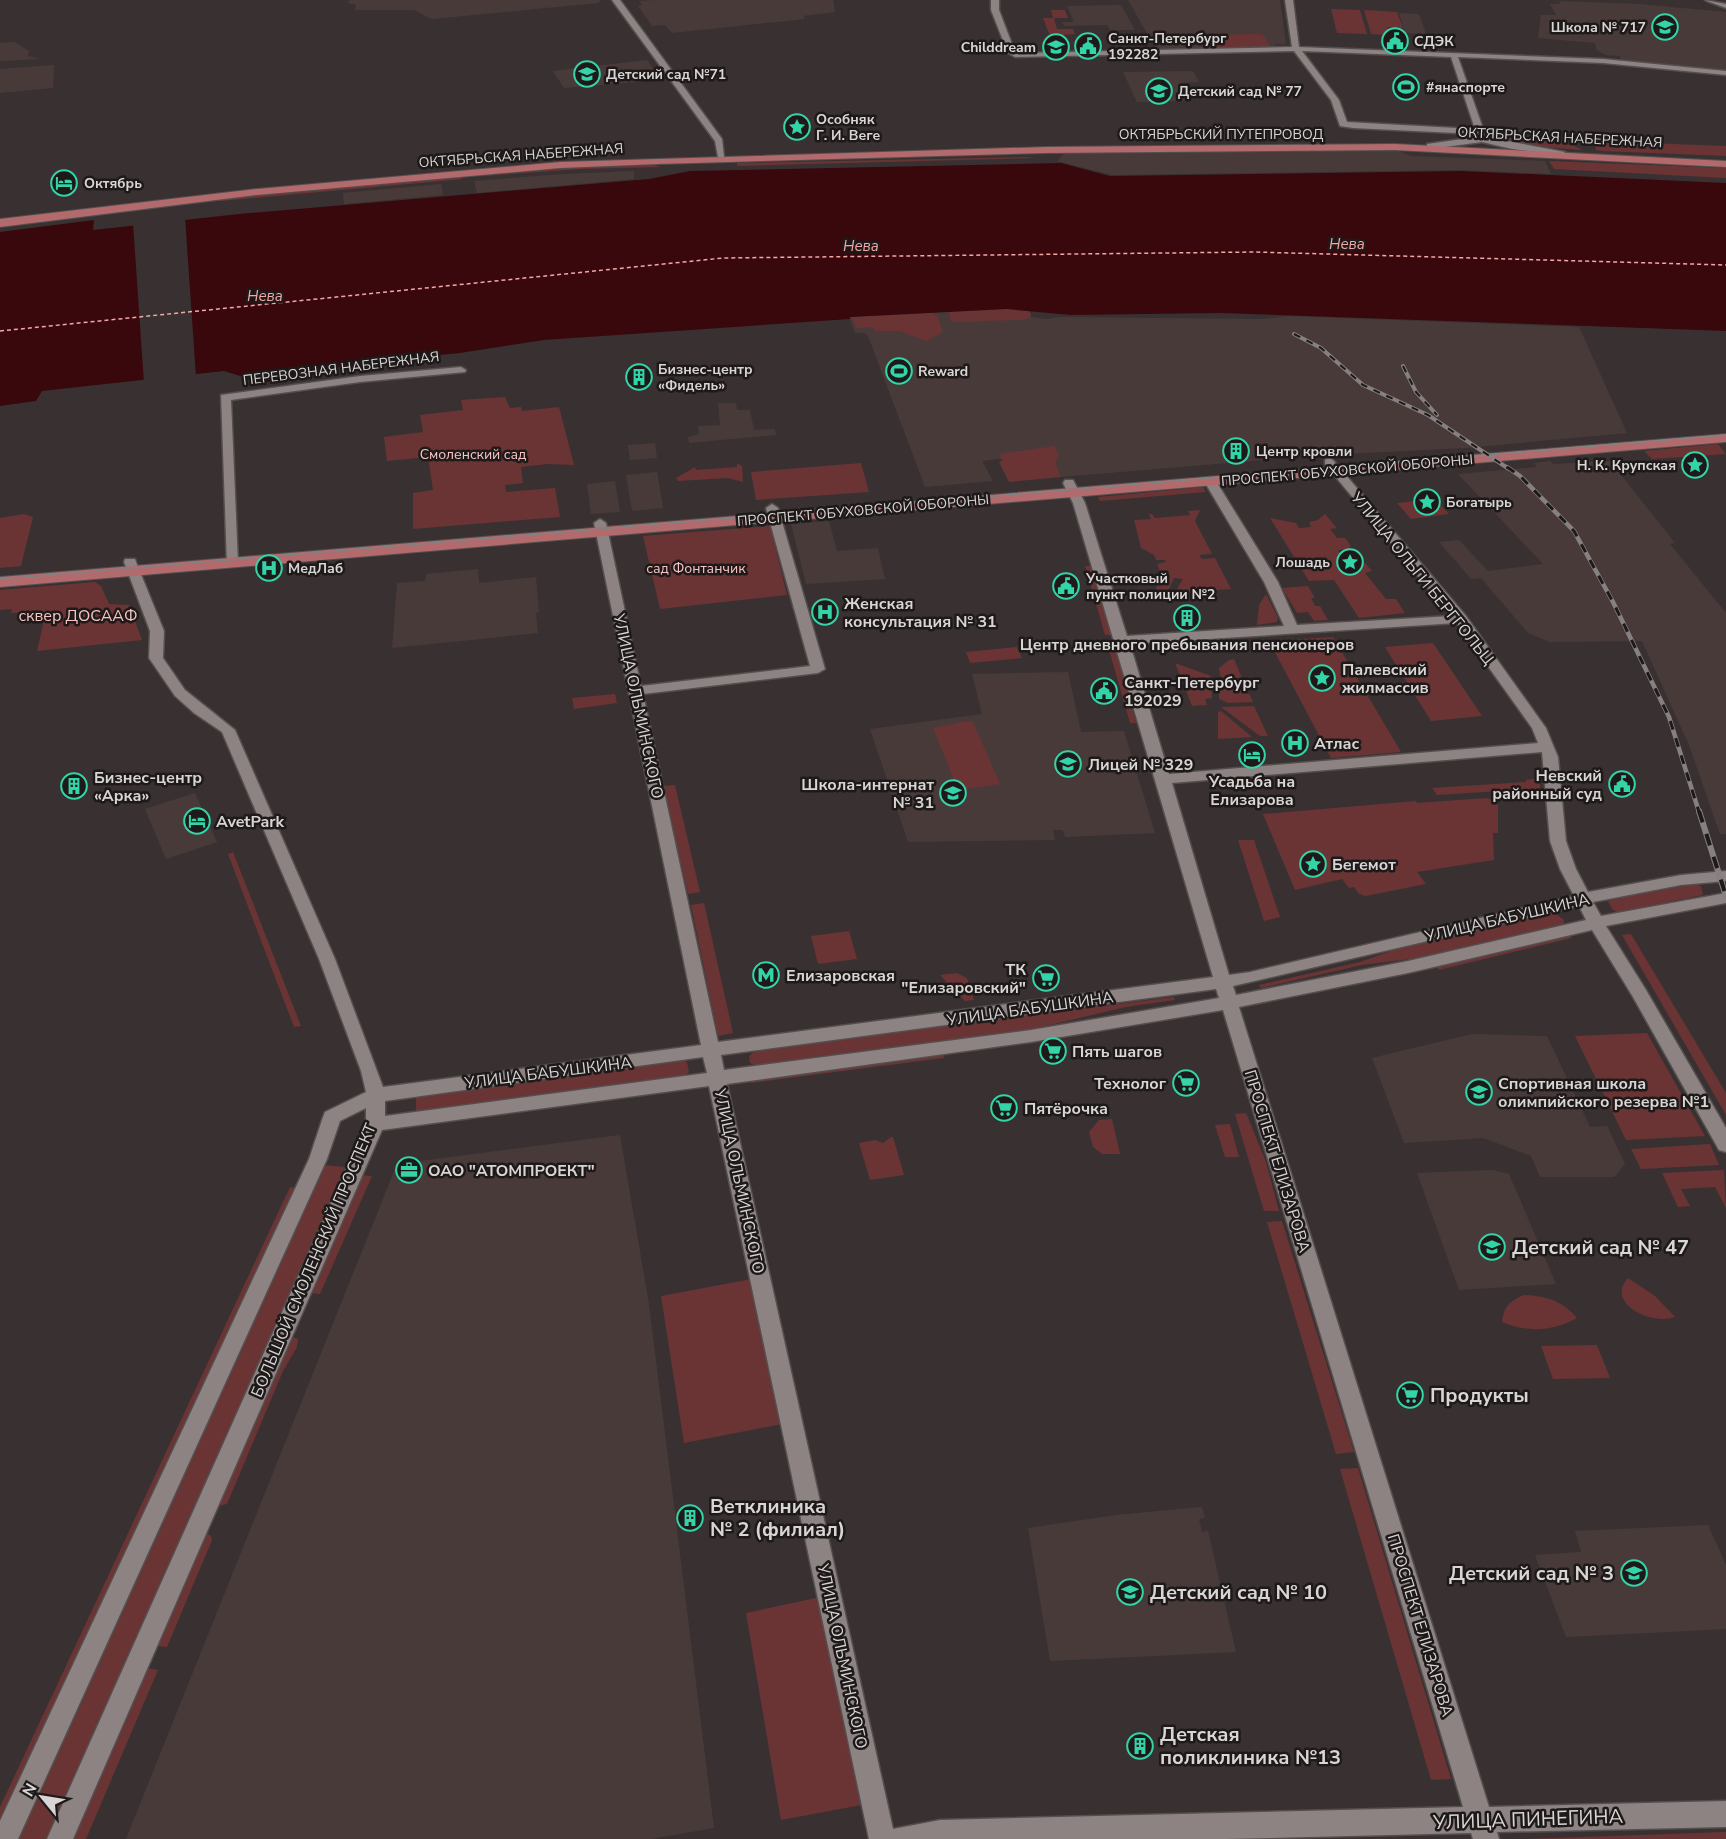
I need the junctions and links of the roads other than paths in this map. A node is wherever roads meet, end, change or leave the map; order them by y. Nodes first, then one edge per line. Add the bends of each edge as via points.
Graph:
1 (616, 0) edge
2 (995, 0) edge
3 (1289, 0) edge
4 (1709, 0) edge
5 (1726, 6) edge
6 (1296, 49) junction
7 (1454, 56) junction
8 (1726, 73) edge
9 (1481, 136) junction
10 (1394, 145) junction
11 (1430, 146) junction
12 (1046, 148) junction
13 (1561, 152) junction
14 (721, 155) junction
15 (1726, 161) edge
16 (0, 218) edge
17 (0, 223) edge
18 (461, 370) dead end
19 (1726, 429) edge
20 (1726, 438) edge
21 (1332, 466) junction
22 (1210, 481) junction
23 (1071, 488) junction
24 (773, 513) junction
25 (601, 527) junction
26 (232, 558) junction
27 (131, 567) junction
28 (0, 572) edge
29 (0, 582) edge
30 (1461, 619) junction
31 (1293, 631) junction
32 (1122, 640) junction
33 (636, 691) junction
34 (1548, 747) junction
35 (1163, 779) junction
36 (1726, 876) edge
37 (1709, 878) junction
38 (1583, 899) junction
39 (1720, 899) edge
40 (1596, 923) junction
41 (1224, 982) junction
42 (1230, 1003) junction
43 (711, 1051) junction
44 (718, 1078) junction
45 (376, 1095) junction
46 (375, 1124) junction
47 (1726, 1145) edge
48 (1726, 1814) edge
49 (1483, 1830) edge
50 (5, 1839) edge
51 (60, 1839) edge
52 (882, 1839) edge
53 (900, 1839) edge

1 - 14 street via 719,141
2 - 6 street via 995,10 1012,53 1018,55
3 - 6 street
4 - 5 street
6 - 7 street
6 - 9 street via 1335,100 1347,126
7 - 8 street via 1603,61
7 - 9 street
9 - 11 street
9 - 13 street via 1512,146
10 - 11 main road, ОКТЯБРЬСКАЯ НАБЕРЕЖНАЯ
10 - 12 main road, ОКТЯБРЬСКИЙ ПУТЕПРОВОД
10 - 15 main road, ОКТЯБРЬСКАЯ НАБЕРЕЖНАЯ
11 - 13 main road, ОКТЯБРЬСКАЯ НАБЕРЕЖНАЯ
12 - 14 main road, ОКТЯБРЬСКАЯ НАБЕРЕЖНАЯ
12 - 17 main road, ОКТЯБРЬСКАЯ НАБЕРЕЖНАЯ via 560,165 234,194
13 - 15 main road, ОКТЯБРЬСКАЯ НАБЕРЕЖНАЯ
14 - 16 main road, ОКТЯБРЬСКАЯ НАБЕРЕЖНАЯ via 576,158 231,190
18 - 26 street, ПЕРЕВОЗНАЯ НАБЕРЕЖНАЯ via 225,397
19 - 21 main road, ПРОСПЕКТ ОБУХОВСКОЙ ОБОРОНЫ
20 - 21 main road, ПРОСПЕКТ ОБУХОВСКОЙ ОБОРОНЫ
21 - 22 main road, ПРОСПЕКТ ОБУХОВСКОЙ ОБОРОНЫ
21 - 23 main road, ПРОСПЕКТ ОБУХОВСКОЙ ОБОРОНЫ
21 - 30 street, УЛИЦА ОЛЬГИ БЕРГГОЛЬЦ
22 - 23 main road, ПРОСПЕКТ ОБУХОВСКОЙ ОБОРОНЫ
22 - 31 street via 1270,582
23 - 24 main road, ПРОСПЕКТ ОБУХОВСКОЙ ОБОРОНЫ
23 - 32 street, ПРОСПЕКТ ЕЛИЗАРОВА
24 - 25 main road, ПРОСПЕКТ ОБУХОВСКОЙ ОБОРОНЫ
24 - 33 street via 818,669
25 - 26 main road, ПРОСПЕКТ ОБУХОВСКОЙ ОБОРОНЫ
25 - 33 street, УЛИЦА ОЛЬМИНСКОГО
26 - 27 main road, ПРОСПЕКТ ОБУХОВСКОЙ ОБОРОНЫ
27 - 28 main road, ПРОСПЕКТ ОБУХОВСКОЙ ОБОРОНЫ
27 - 29 main road, ПРОСПЕКТ ОБУХОВСКОЙ ОБОРОНЫ
27 - 45 street, БОЛЬШОЙ СМОЛЕНСКИЙ ПРОСПЕКТ via 154,620 156,658 180,693 228,730 327,959
30 - 31 street
30 - 34 street, УЛИЦА ОЛЬГИ БЕРГГОЛЬЦ via 1539,728
31 - 32 street
32 - 35 street, ПРОСПЕКТ ЕЛИЗАРОВА
33 - 43 street, УЛИЦА ОЛЬМИНСКОГО
34 - 35 street
34 - 38 street, УЛИЦА ОЛЬГИ БЕРГГОЛЬЦ via 1558,841
35 - 41 street, ПРОСПЕКТ ЕЛИЗАРОВА
36 - 37 street, УЛИЦА БАБУШКИНА
37 - 38 street, УЛИЦА БАБУШКИНА
37 - 39 street
38 - 40 street, УЛИЦА ОЛЬГИ БЕРГГОЛЬЦ
38 - 41 street, УЛИЦА БАБУШКИНА
39 - 40 street, УЛИЦА БАБУШКИНА
40 - 42 street, УЛИЦА БАБУШКИНА
40 - 47 street, УЛИЦА ОЛЬГИ БЕРГГОЛЬЦ
41 - 42 street, ПРОСПЕКТ ЕЛИЗАРОВА
41 - 43 street, УЛИЦА БАБУШКИНА
42 - 44 street, УЛИЦА БАБУШКИНА via 1031,1036
42 - 49 street, ПРОСПЕКТ ЕЛИЗАРОВА
43 - 44 street, УЛИЦА ОЛЬМИНСКОГО
43 - 45 street, УЛИЦА БАБУШКИНА
44 - 46 street, УЛИЦА БАБУШКИНА
44 - 52 street, УЛИЦА ОЛЬМИНСКОГО
45 - 46 street, БОЛЬШОЙ СМОЛЕНСКИЙ ПРОСПЕКТ
45 - 50 street, УЛИЦА БАБУШКИНА via 332,1117 318,1159
46 - 51 street, БОЛЬШОЙ СМОЛЕНСКИЙ ПРОСПЕКТ
48 - 49 street, УЛИЦА ПИНЕГИНА
49 - 53 street, УЛИЦА ПИНЕГИНА via 940,1833

